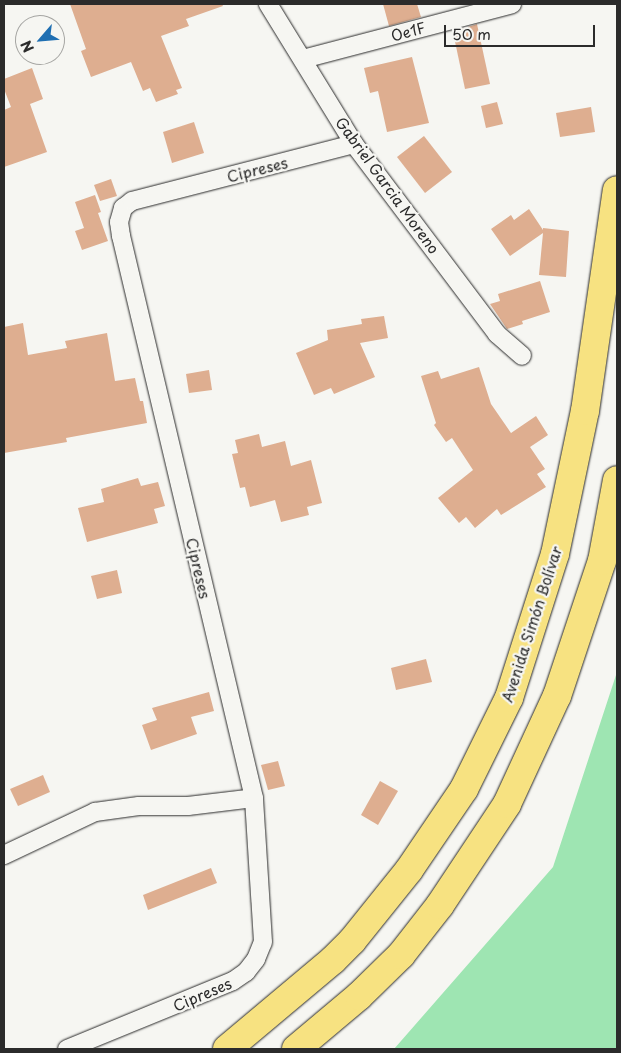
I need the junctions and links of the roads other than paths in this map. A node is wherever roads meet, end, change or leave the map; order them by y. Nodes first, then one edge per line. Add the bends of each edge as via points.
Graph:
1 (268, 4) edge
2 (512, 4) edge
3 (303, 59) junction
4 (354, 144) junction
5 (617, 190) edge
6 (522, 356) dead end
7 (617, 480) edge
8 (254, 798) junction
9 (4, 855) edge
10 (67, 1049) edge
11 (227, 1049) edge
12 (296, 1049) edge

1 - 3 street, Gabriel Garcia Moreno
2 - 3 street, Oe1F
3 - 4 street, Gabriel Garcia Moreno
4 - 6 street, Gabriel Garcia Moreno via 497,334
4 - 8 street, Cipreses via 132,201 123,208 119,222
5 - 11 highway, Avenida Simón Bolívar via 585,411 555,554 509,698 464,789 404,877 333,960
7 - 12 highway via 602,560 557,696 507,804 440,906 401,955 359,996
8 - 9 street via 95,812
8 - 10 street, Cipreses via 263,942 256,959 233,981

